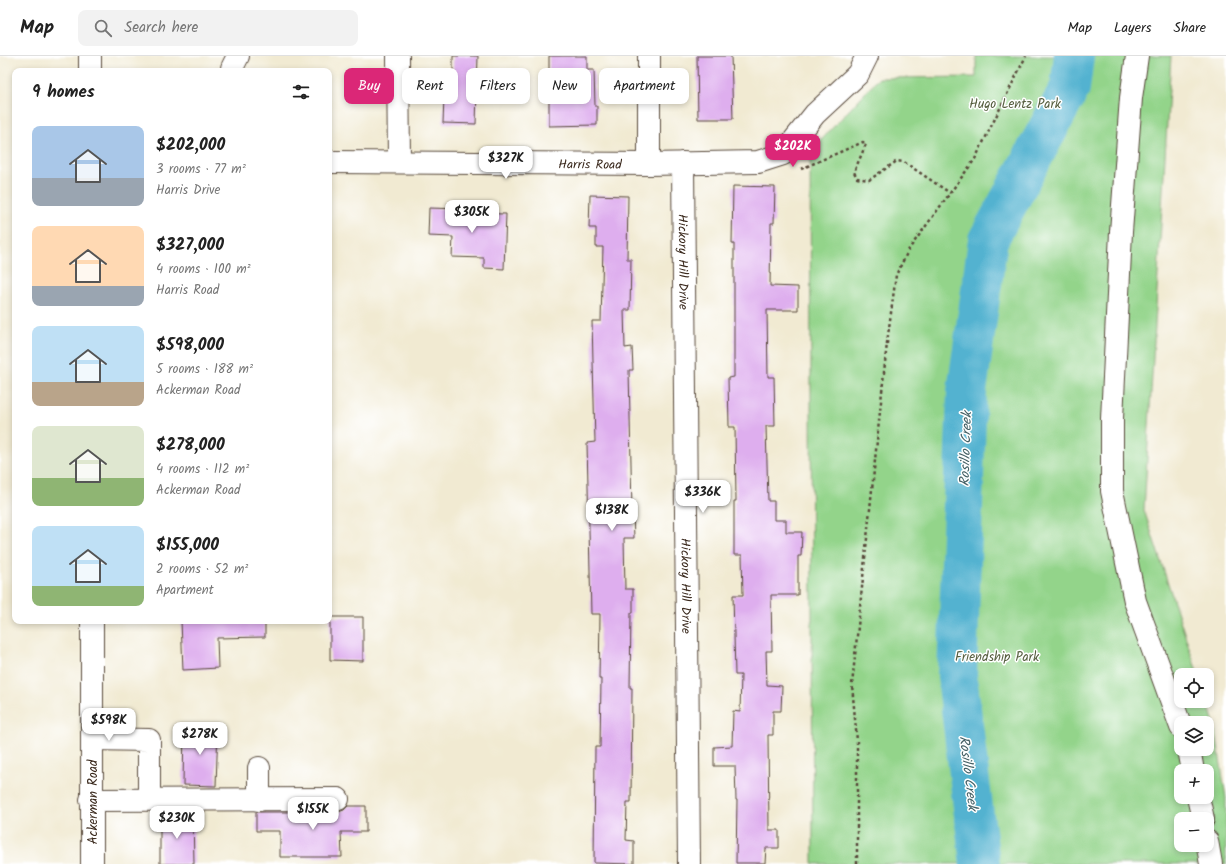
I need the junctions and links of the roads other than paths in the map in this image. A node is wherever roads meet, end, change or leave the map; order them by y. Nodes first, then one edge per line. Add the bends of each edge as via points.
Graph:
1 (90, 56) edge
2 (238, 56) edge
3 (398, 56) edge
4 (649, 56) edge
5 (1137, 56) edge
6 (863, 65) edge
7 (90, 68) edge
8 (232, 68) edge
9 (332, 162) edge
10 (400, 162) junction
11 (683, 163) junction
12 (649, 164) junction
13 (92, 624) edge
14 (1177, 716) edge
15 (92, 740) junction
16 (259, 768) dead end
17 (149, 799) junction
18 (338, 799) dead end
19 (91, 800) junction
20 (259, 800) junction
21 (1209, 852) edge
22 (92, 864) edge
23 (689, 864) edge
24 (1211, 864) edge

1 - 7 street
2 - 8 street
3 - 10 street
4 - 12 street
5 - 14 street via 1131,98 1121,232 1112,419 1112,491 1135,601
6 - 11 street, Harris Road via 815,114 783,154 758,162
9 - 10 street, Harris Road
10 - 12 street, Harris Road
11 - 12 street, Harris Road
11 - 23 street, Hickory Hill Drive
13 - 15 street, Ackerman Road
15 - 17 street via 149,740
15 - 19 street, Ackerman Road
16 - 20 street
17 - 19 street
17 - 20 street
18 - 20 street
19 - 22 street, Ackerman Road
21 - 24 street

